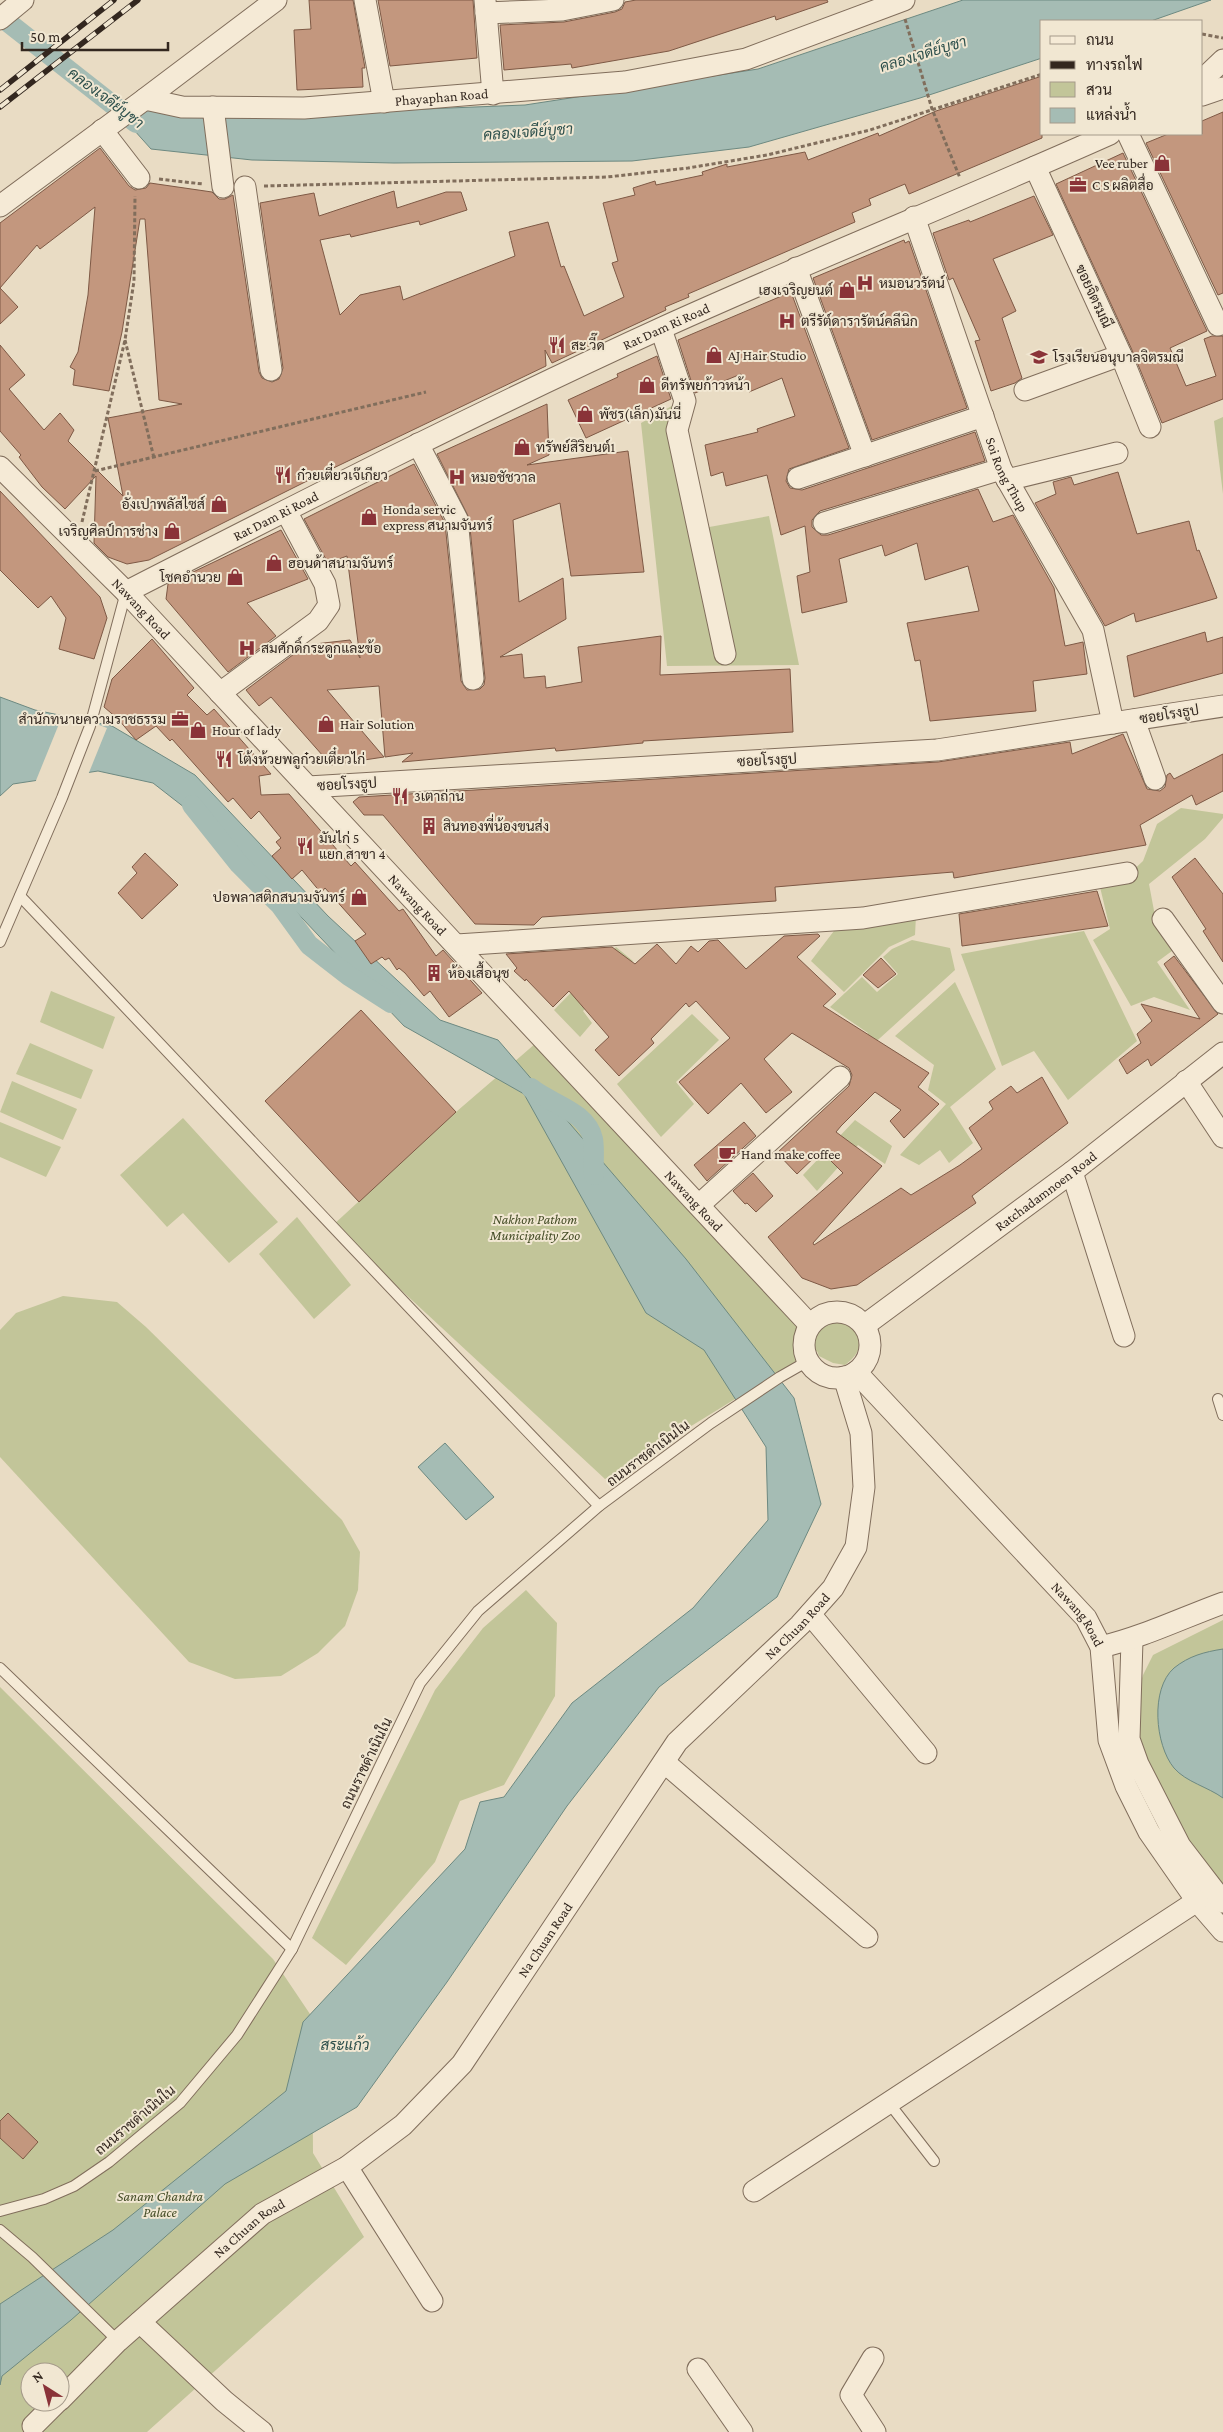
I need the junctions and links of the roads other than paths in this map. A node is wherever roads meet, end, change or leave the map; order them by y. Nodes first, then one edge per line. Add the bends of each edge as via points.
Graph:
1 (276, 0) edge
2 (365, 0) edge
3 (613, 0) edge
4 (485, 6) edge
5 (904, 9) edge
6 (1223, 60) edge
7 (1203, 79) edge
8 (1223, 88) edge
9 (493, 94) junction
10 (1203, 95) edge
11 (142, 101) junction
12 (384, 102) junction
13 (214, 115) junction
14 (105, 127) junction
15 (1108, 135) edge
16 (1128, 135) edge
17 (1036, 167) junction
18 (139, 178) road end
19 (222, 182) road end
20 (245, 187) road end
21 (0, 206) edge
22 (914, 217) junction
23 (796, 268) junction
24 (1218, 325) dead end
25 (661, 329) junction
26 (1121, 355) junction
27 (271, 370) dead end
28 (1025, 390) dead end
29 (983, 416) junction
30 (1150, 427) dead end
31 (418, 444) junction
32 (1117, 452) dead end
33 (865, 456) junction
34 (0, 467) edge
35 (1004, 475) junction
36 (798, 478) dead end
37 (286, 511) junction
38 (824, 524) dead end
39 (126, 592) junction
40 (725, 654) dead end
41 (473, 679) dead end
42 (220, 693) junction
43 (1223, 706) edge
44 (1134, 720) junction
45 (1113, 723) junction
46 (1155, 779) dead end
47 (308, 787) junction
48 (1127, 872) dead end
49 (20, 896) junction
50 (1164, 919) dead end
51 (0, 942) edge
52 (457, 946) junction
53 (1223, 1003) edge
54 (1223, 1053) edge
55 (840, 1077) dead end
56 (1186, 1081) junction
57 (1223, 1136) edge
58 (1072, 1172) junction
59 (699, 1205) junction
60 (810, 1325) junction
61 (865, 1325) junction
62 (1124, 1336) dead end
63 (808, 1361) junction
64 (850, 1375) junction
65 (1218, 1399) dead end
66 (1223, 1414) edge
67 (599, 1506) junction
68 (1223, 1603) edge
69 (810, 1614) junction
70 (1132, 1640) junction
71 (1101, 1648) junction
72 (0, 1668) edge
73 (926, 1753) dead end
74 (664, 1762) junction
75 (1197, 1901) junction
76 (1223, 1902) edge
77 (1223, 1931) edge
78 (867, 1937) dead end
79 (292, 1949) junction
80 (888, 2103) junction
81 (934, 2161) dead end
82 (347, 2167) junction
83 (754, 2191) dead end
84 (0, 2211) edge
85 (0, 2230) edge
86 (432, 2301) dead end
87 (140, 2322) junction
88 (118, 2341) junction
89 (873, 2358) dead end
90 (698, 2369) dead end
91 (70, 2390) edge
92 (48, 2412) edge
93 (33, 2426) dead end
94 (262, 2432) edge
95 (742, 2432) edge
96 (874, 2432) edge

1 - 11 street
2 - 12 street
3 - 4 street via 562,10
4 - 9 street
5 - 9 street, Phayaphan Road via 746,58 625,82
6 - 7 street
8 - 10 street
9 - 12 street, Phayaphan Road
11 - 13 street, Phayaphan Road
11 - 14 street
12 - 13 street, Phayaphan Road
13 - 19 street
14 - 18 street
14 - 21 street
15 - 17 street, Rat Dam Ri Road
16 - 24 street
17 - 22 street, Rat Dam Ri Road
17 - 26 street, ซอยจิตรมณี
20 - 27 street
22 - 23 street, Rat Dam Ri Road
22 - 29 street, Soi Rong Thup
23 - 25 street, Rat Dam Ri Road
23 - 33 street
25 - 31 street, Rat Dam Ri Road
25 - 40 street via 685,401 678,430
26 - 28 street
26 - 30 street, ซอยจิตรมณี
29 - 33 street
29 - 35 street, Soi Rong Thup
31 - 37 street, Rat Dam Ri Road
31 - 41 street via 457,519
32 - 35 street
33 - 36 street
34 - 39 street, Nawang Road
35 - 38 street
35 - 45 street, Soi Rong Thup via 1093,630
37 - 39 street, Rat Dam Ri Road
37 - 42 street via 326,584 329,605 318,621
39 - 42 street, Nawang Road
39 - 49 lane via 90,726
42 - 47 street, Nawang Road
43 - 44 street, ซอยโรงธูป
44 - 45 street, ซอยโรงธูป
44 - 46 street
45 - 47 street, ซอยโรงธูป via 937,750
47 - 52 street, Nawang Road
48 - 52 street via 864,918
49 - 51 lane
49 - 67 lane
50 - 53 street
52 - 59 street, Nawang Road
54 - 56 street, Ratchadamnoen Road
55 - 59 street
56 - 57 street
56 - 58 street, Ratchadamnoen Road
58 - 61 street, Ratchadamnoen Road
58 - 62 street
59 - 60 street, Nawang Road
60 - 61 street via 818,1318 837,1311 857,1317
60 - 63 street via 804,1343
61 - 64 street via 871,1345 867,1360
63 - 64 street via 823,1375 834,1378
63 - 67 lane, ถนนราชดำเนินใน via 711,1423
64 - 69 street, Na Chuan Road via 860,1434 864,1487 856,1547 833,1588
64 - 71 street, Nawang Road via 1086,1618
65 - 66 lane
67 - 79 lane, ถนนราชดำเนินใน via 478,1611 420,1683
68 - 70 street
69 - 73 street
69 - 74 street, Na Chuan Road via 677,1742
70 - 71 street
70 - 76 street via 1129,1739 1138,1764 1180,1846
71 - 75 street, Nawang Road via 1109,1740 1115,1759 1149,1832
72 - 79 lane
74 - 78 street
74 - 82 street, Na Chuan Road via 462,2064 403,2125
75 - 77 street, Nawang Road
75 - 80 street
79 - 84 lane, ถนนราชดำเนินใน via 237,2035 180,2103 109,2162 74,2186 44,2199
80 - 81 lane
80 - 83 street
82 - 86 street
82 - 87 street, Na Chuan Road via 262,2214
85 - 88 lane
87 - 88 street, Na Chuan Road
87 - 94 street
88 - 91 street, Na Chuan Road
89 - 96 street via 851,2395
90 - 95 street
92 - 93 street, Na Chuan Road

